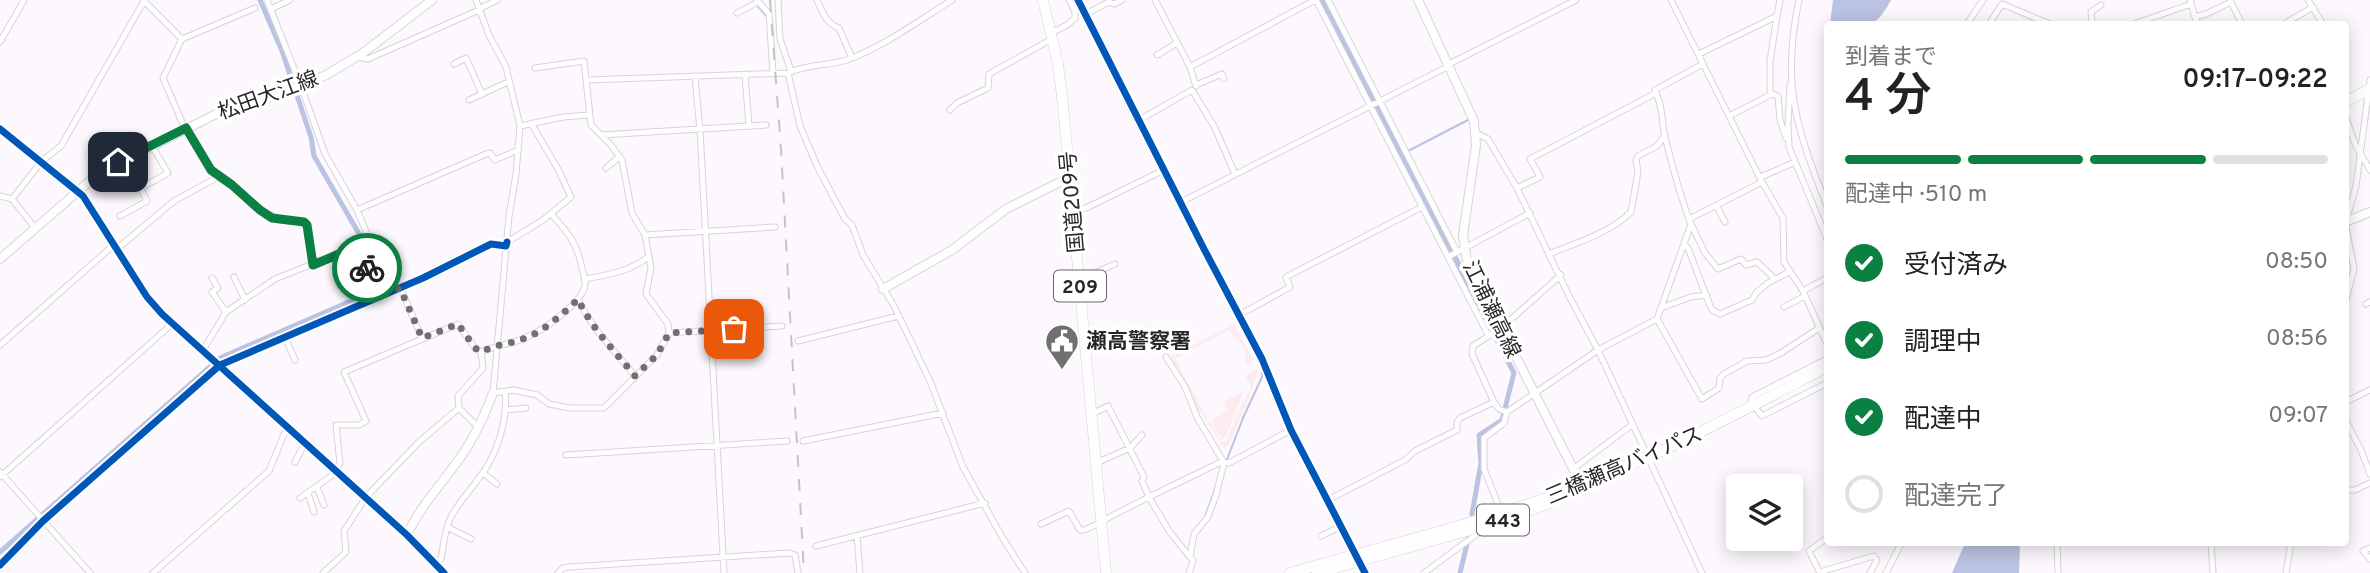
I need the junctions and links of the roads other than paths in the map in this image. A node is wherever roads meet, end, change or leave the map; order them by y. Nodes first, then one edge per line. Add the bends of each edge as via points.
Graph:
1 (24, 0) edge
2 (267, 0) edge
3 (290, 0) edge
4 (432, 0) edge
5 (475, 0) edge
6 (497, 0) edge
7 (778, 0) edge
8 (817, 0) edge
9 (951, 0) edge
10 (1043, 0) edge
11 (1069, 0) edge
12 (1078, 0) edge
13 (1122, 0) edge
14 (1155, 0) edge
15 (1316, 0) edge
16 (1328, 0) edge
17 (1418, 0) edge
18 (1576, 0) edge
19 (1671, 0) edge
20 (1780, 0) edge
21 (1799, 0) edge
22 (1983, 0) edge
23 (2308, 0) edge
24 (144, 1) edge
25 (758, 1) edge
26 (2190, 2) edge
27 (2101, 5) dead end
28 (2313, 7) junction
29 (255, 8) dead end
30 (271, 9) junction
31 (479, 9) junction
32 (737, 13) dead end
33 (1085, 13) junction
34 (1777, 16) junction
35 (2194, 17) junction
36 (1074, 18) junction
37 (1970, 21) edge
38 (1991, 21) edge
39 (2043, 21) edge
40 (2092, 21) edge
41 (2142, 21) edge
42 (2196, 21) edge
43 (2240, 21) edge
44 (2289, 21) edge
45 (2321, 21) edge
46 (1052, 36) junction
47 (182, 40) junction
48 (0, 42) edge
49 (1177, 43) junction
50 (1699, 54) junction
51 (1157, 55) dead end
52 (356, 57) junction
53 (852, 58) junction
54 (454, 64) dead end
55 (1703, 64) junction
56 (1449, 65) junction
57 (1190, 67) junction
58 (535, 68) dead end
59 (790, 72) junction
60 (772, 73) junction
61 (745, 75) junction
62 (695, 77) junction
63 (1224, 79) dead end
64 (587, 80) junction
65 (508, 82) junction
66 (1791, 82) junction
67 (297, 88) junction
68 (1194, 88) junction
69 (2369, 89) edge
70 (1656, 93) junction
71 (482, 94) junction
72 (1772, 94) junction
73 (469, 100) dead end
74 (2349, 102) edge
75 (1376, 104) junction
76 (950, 110) dead end
77 (590, 115) junction
78 (1731, 116) junction
79 (1139, 120) junction
80 (533, 125) junction
81 (766, 125) dead end
82 (2349, 125) edge
83 (520, 126) junction
84 (749, 126) junction
85 (0, 129) edge
86 (185, 129) junction
87 (700, 130) junction
88 (1476, 133) junction
89 (601, 135) junction
90 (1665, 135) junction
91 (152, 146) junction
92 (1789, 147) junction
93 (518, 150) junction
94 (2361, 154) junction
95 (619, 157) junction
96 (125, 159) junction
97 (42, 161) junction
98 (1795, 162) junction
99 (606, 168) dead end
100 (1164, 170) junction
101 (2370, 170) edge
102 (1235, 174) junction
103 (220, 176) junction
104 (1070, 177) junction
105 (1762, 179) junction
106 (141, 188) junction
107 (1517, 188) junction
108 (78, 191) junction
109 (0, 196) edge
110 (1824, 197) edge
111 (12, 199) junction
112 (147, 201) junction
113 (1181, 202) junction
114 (1716, 205) junction
115 (1422, 207) junction
116 (2349, 209) edge
117 (357, 210) junction
118 (1073, 210) junction
119 (2370, 212) edge
120 (1530, 213) junction
121 (155, 215) junction
122 (551, 215) junction
123 (120, 216) dead end
124 (2349, 220) edge
125 (1690, 221) junction
126 (1725, 222) dead end
127 (775, 227) dead end
128 (35, 228) junction
129 (705, 232) junction
130 (1824, 233) edge
131 (645, 235) junction
132 (2349, 240) edge
133 (507, 244) junction
134 (1684, 244) junction
135 (116, 246) junction
136 (1459, 251) junction
137 (1549, 254) junction
138 (1449, 256) junction
139 (648, 257) junction
140 (0, 259) edge
141 (1115, 264) dead end
142 (313, 265) junction
143 (1789, 272) junction
144 (1560, 275) junction
145 (234, 276) dead end
146 (212, 278) dead end
147 (2349, 278) edge
148 (2353, 278) junction
149 (584, 279) junction
150 (1775, 279) junction
151 (1079, 280) junction
152 (1824, 280) edge
153 (400, 288) junction
154 (883, 289) junction
155 (2349, 290) edge
156 (391, 291) junction
157 (1804, 293) junction
158 (1707, 295) junction
159 (380, 296) junction
160 (578, 299) junction
161 (245, 300) junction
162 (1784, 307) dead end
163 (1661, 308) junction
164 (226, 312) junction
165 (1239, 315) junction
166 (898, 316) junction
167 (1657, 319) junction
168 (172, 324) junction
169 (782, 327) dead end
170 (1819, 328) junction
171 (1500, 329) junction
172 (710, 330) junction
173 (669, 333) junction
174 (1488, 335) junction
175 (285, 337) junction
176 (422, 338) junction
177 (1824, 338) edge
178 (798, 341) dead end
179 (498, 344) junction
180 (0, 345) edge
181 (203, 350) junction
182 (1598, 350) junction
183 (481, 352) junction
184 (1167, 357) dead end
185 (295, 360) dead end
186 (1824, 361) edge
187 (220, 365) junction
188 (1824, 369) edge
189 (1824, 375) edge
190 (635, 376) junction
191 (1824, 385) edge
192 (2370, 390) edge
193 (505, 392) junction
194 (493, 393) junction
195 (1784, 393) junction
196 (1535, 394) junction
197 (2349, 400) edge
198 (1494, 402) junction
199 (459, 408) junction
200 (526, 408) dead end
201 (1754, 408) junction
202 (506, 410) junction
203 (1505, 412) junction
204 (943, 413) junction
205 (1091, 414) junction
206 (1633, 425) junction
207 (477, 426) junction
208 (288, 427) junction
209 (2349, 429) edge
210 (1291, 430) junction
211 (1142, 435) dead end
212 (787, 441) dead end
213 (803, 441) dead end
214 (305, 443) junction
215 (717, 445) junction
216 (1130, 447) junction
217 (566, 455) dead end
218 (1650, 459) junction
219 (295, 462) dead end
220 (1096, 463) junction
221 (1227, 463) junction
222 (1573, 469) junction
223 (337, 471) junction
224 (482, 473) junction
225 (1, 474) edge
226 (2370, 474) edge
227 (2370, 483) edge
228 (498, 484) dead end
229 (317, 487) junction
230 (1583, 487) junction
231 (2349, 490) edge
232 (308, 494) junction
233 (366, 497) junction
234 (1149, 497) junction
235 (300, 498) dead end
236 (1328, 500) junction
237 (985, 503) junction
238 (324, 505) dead end
239 (314, 512) dead end
240 (1502, 516) junction
241 (43, 521) junction
242 (1102, 522) junction
243 (1041, 524) dead end
244 (1342, 526) junction
245 (447, 527) junction
246 (1481, 527) junction
247 (407, 535) junction
248 (857, 536) junction
249 (1321, 536) dead end
250 (471, 539) dead end
251 (1824, 540) edge
252 (816, 546) dead end
253 (1900, 546) edge
254 (2057, 546) edge
255 (2211, 546) edge
256 (2290, 546) edge
257 (2370, 548) edge
258 (723, 557) junction
259 (1190, 557) junction
260 (1358, 558) junction
261 (2370, 559) edge
262 (435, 563) junction
263 (0, 565) edge
264 (90, 573) edge
265 (153, 573) edge
266 (323, 573) edge
267 (444, 573) edge
268 (558, 573) edge
269 (724, 573) edge
270 (798, 573) edge
271 (860, 573) edge
272 (1026, 573) edge
273 (1106, 573) edge
274 (1189, 573) edge
275 (1290, 573) edge
276 (1317, 573) edge
277 (1365, 573) edge
278 (1424, 573) edge
279 (1703, 573) edge
280 (1820, 573) edge
281 (1870, 573) edge
282 (1886, 573) edge
283 (2058, 573) edge
284 (2213, 573) edge
285 (2287, 573) edge

1 - 48 street
2 - 30 street
3 - 30 street
4 - 52 street, 松田大江線
5 - 31 street
6 - 31 street
7 - 59 street via 780,38
8 - 53 street via 827,21 839,28
9 - 53 street
10 - 46 highway, 国道209号 / 209
11 - 36 street
12 - 33 street
13 - 33 street
14 - 49 street
15 - 57 street
15 - 75 street
16 - 75 street
17 - 56 street, 江浦瀬高線
18 - 56 street
19 - 50 street
20 - 34 street
21 - 66 street via 1792,34
22 - 37 street
23 - 28 street
24 - 47 street
24 - 97 street via 61,146
25 - 32 street
25 - 60 street via 769,14
26 - 35 street
26 - 41 street
27 - 40 street via 2092,9
28 - 44 street
28 - 45 street
29 - 47 street
30 - 67 street
31 - 52 street via 368,59
31 - 65 street
33 - 36 street
33 - 79 street
34 - 50 street
34 - 72 street via 1770,61
35 - 42 street
35 - 43 street via 2231,2
36 - 46 street
38 - 39 street via 2001,4
46 - 76 street via 989,74 988,88
46 - 104 highway, 国道209号 / 209
47 - 86 street via 163,78
49 - 51 street
49 - 57 street
50 - 55 street
52 - 67 street, 松田大江線
53 - 59 street
54 - 71 street via 466,58
55 - 70 street
55 - 78 street
56 - 75 street
56 - 88 street, 江浦瀬高線
57 - 68 street
58 - 64 street via 584,61
59 - 60 street
59 - 154 street via 800,126
60 - 61 street
61 - 62 street
61 - 84 street
62 - 64 street
62 - 87 street
63 - 68 street via 1222,74
64 - 77 street
65 - 71 street
65 - 83 street
66 - 92 street
66 - 110 street via 1800,131
67 - 86 street, 松田大江線 via 236,104
67 - 117 street via 325,154
68 - 79 street
68 - 102 street
69 - 74 highway
69 - 94 street
70 - 90 street
70 - 107 street via 1531,159 1540,177
71 - 73 street
72 - 78 street
72 - 92 street via 1778,96
75 - 102 street
75 - 115 street
75 - 136 street
77 - 80 street
77 - 89 street
78 - 105 street
79 - 100 street
80 - 83 street
80 - 122 street via 571,197
81 - 84 street
82 - 94 street
83 - 93 street
84 - 87 street
85 - 97 street
86 - 91 street, 松田大江線
86 - 103 street via 211,170
87 - 89 street
87 - 129 street
88 - 107 street via 1488,139
88 - 136 street, 江浦瀬高線
89 - 95 street
90 - 125 street
90 - 137 street via 1636,160 1631,212
91 - 96 street, 松田大江線
91 - 106 street via 168,173
92 - 98 street
93 - 117 street via 495,160 486,154
93 - 133 street
94 - 101 street
94 - 116 street
95 - 99 street
95 - 131 street via 632,213
96 - 106 street
96 - 108 street, 松田大江線
97 - 108 street
97 - 111 street
98 - 105 street
98 - 130 street
100 - 113 street
100 - 118 street
102 - 113 street
103 - 121 street
103 - 142 street via 272,218 304,222
104 - 118 highway, 国道209号 / 209
104 - 154 street via 1006,209 958,246
105 - 114 street
105 - 143 street via 1783,218 1783,251
106 - 112 street
107 - 120 street
108 - 128 street, 松田大江線
108 - 135 street
109 - 111 street
111 - 128 street
112 - 121 street
112 - 123 street
113 - 165 street
114 - 125 street
114 - 126 street
115 - 138 street
115 - 165 street via 1286,277 1290,287
117 - 156 street
118 - 151 highway, 国道209号 / 209
119 - 124 street
120 - 136 street
120 - 137 street
121 - 135 street via 136,235
122 - 133 street
122 - 149 street via 577,245
125 - 134 street
125 - 150 street via 1718,268 1741,259 1746,265 1757,262
127 - 129 street
128 - 140 street, 松田大江線
129 - 131 street
129 - 172 street
131 - 139 street
132 - 148 street
133 - 153 street via 491,244
133 - 179 street
134 - 158 street
134 - 163 street
135 - 168 street via 147,297
135 - 180 street
136 - 138 street
136 - 171 street, 江浦瀬高線
137 - 144 street
138 - 174 street
139 - 149 street via 615,274
139 - 173 street via 651,268 646,294 668,324
141 - 151 street
142 - 159 street via 358,246
142 - 161 street via 275,279
143 - 150 street
143 - 157 street
144 - 171 street
144 - 182 street
145 - 161 street
146 - 164 street via 218,288 212,292
147 - 148 street
148 - 155 street
149 - 160 street
150 - 158 street via 1752,300 1720,314 1712,310
151 - 205 highway, 国道209号 / 209
152 - 157 street
153 - 156 street
153 - 176 street
154 - 166 street
156 - 159 street
157 - 162 street
157 - 170 street
158 - 163 street
159 - 175 street
160 - 179 street via 530,337
160 - 190 street via 592,326
161 - 164 street
163 - 167 street
164 - 181 street
165 - 210 street
166 - 178 street
166 - 204 street
167 - 170 street via 1702,399 1719,388 1724,374 1748,361 1781,353
167 - 182 street
168 - 181 street
168 - 225 street
169 - 172 street
170 - 177 street
171 - 174 street
171 - 196 street, 江浦瀬高線
172 - 173 street
172 - 215 street
173 - 190 street via 657,355
174 - 198 street via 1473,346 1472,354
175 - 185 street
175 - 187 street
176 - 183 street via 458,324
176 - 223 street via 344,372 366,421 336,425
179 - 183 street
179 - 194 street
181 - 187 street
182 - 196 street
182 - 206 street
183 - 199 street via 483,368 458,396
184 - 221 street
186 - 201 street via 1752,397
187 - 208 street
187 - 241 street
188 - 195 highway, 三橋瀬高バイパス / 443
189 - 195 highway, 三橋瀬高バイパス / 443
190 - 193 street via 604,408 570,408 549,404 537,395
191 - 201 street via 1762,416
192 - 197 street
193 - 194 street
193 - 202 street
194 - 207 street
195 - 201 highway, 三橋瀬高バイパス / 443
196 - 203 street
196 - 222 street, 江浦瀬高線
198 - 203 street
198 - 236 street via 1460,418 1457,430
199 - 207 street
199 - 233 street
200 - 202 street
201 - 218 highway, 三橋瀬高バイパス / 443
202 - 224 street via 496,448
203 - 240 street via 1504,423 1484,438 1484,470
204 - 213 street
204 - 237 street via 963,467
205 - 216 street via 1108,406
205 - 220 highway, 国道209号 / 209
206 - 218 street
206 - 222 street
207 - 247 street
208 - 214 street
208 - 265 street via 269,471
209 - 226 street
210 - 221 street
210 - 236 street
211 - 216 street
212 - 215 street
214 - 219 street
214 - 223 street
215 - 217 street
215 - 258 street
216 - 220 street
216 - 234 street
218 - 230 highway, 三橋瀬高バイパス / 443
218 - 279 street
220 - 242 highway, 国道209号 / 209
221 - 234 street
221 - 259 street via 1208,517 1194,534
222 - 230 street, 江浦瀬高線
223 - 229 street
223 - 233 street
224 - 228 street
224 - 245 street
225 - 241 street
227 - 231 street
229 - 232 street
229 - 238 street
230 - 240 highway, 三橋瀬高バイパス / 443
232 - 235 street
232 - 239 street
233 - 247 street
233 - 266 street via 344,531 346,552
234 - 242 street
234 - 259 street
236 - 244 street
237 - 248 street
237 - 272 street
240 - 246 highway, 三橋瀬高バイパス / 443
240 - 260 highway, 三橋瀬高バイパス / 443
241 - 263 street
241 - 264 street
242 - 243 street via 1080,530 1069,511
242 - 273 highway, 国道209号 / 209
244 - 249 street
244 - 260 street
245 - 250 street
245 - 262 street via 441,559
246 - 260 highway, 三橋瀬高バイパス / 443
246 - 278 street
247 - 262 street
248 - 252 street
248 - 271 street
251 - 280 street via 1809,551
253 - 282 street
254 - 283 street
255 - 284 street
256 - 285 street
257 - 261 street via 2363,551
258 - 268 street via 569,567
258 - 269 street
258 - 270 street via 795,555
259 - 274 street via 1194,561
260 - 275 highway, 三橋瀬高バイパス / 443
260 - 276 highway, 三橋瀬高バイパス / 443
260 - 277 street
262 - 267 street
280 - 281 street via 1874,556 1877,560

